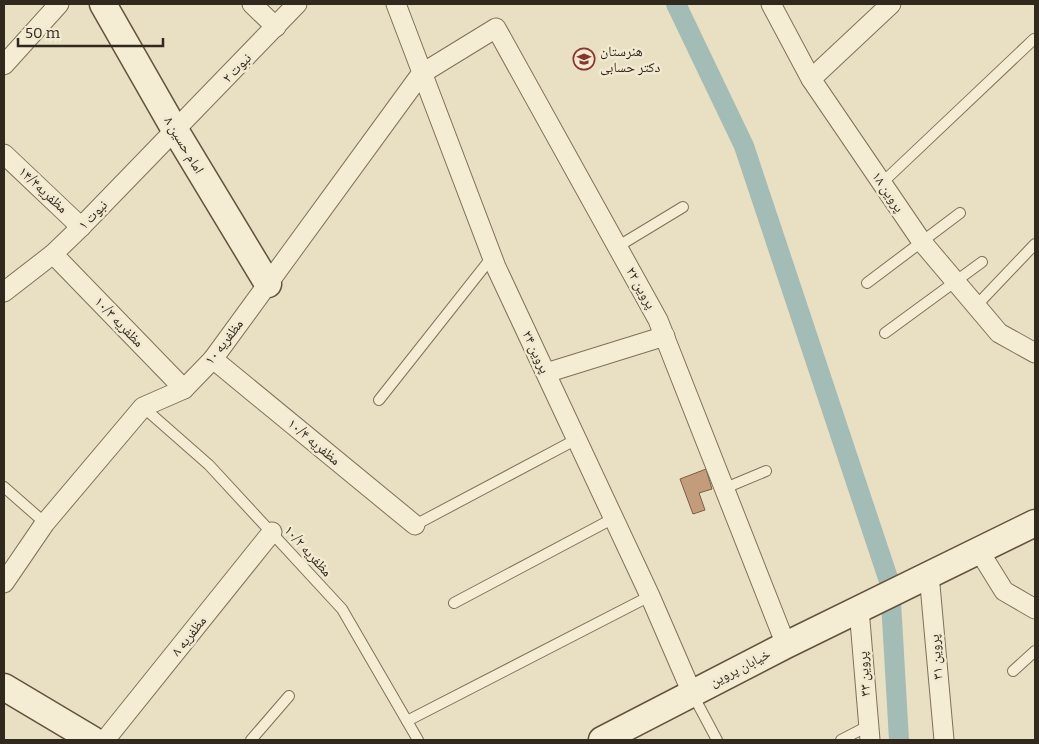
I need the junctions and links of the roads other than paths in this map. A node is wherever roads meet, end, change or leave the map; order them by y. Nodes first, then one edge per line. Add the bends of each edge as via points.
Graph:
1 (60, 4) edge
2 (103, 4) edge
3 (252, 4) edge
4 (297, 4) edge
5 (396, 4) edge
6 (771, 4) edge
7 (892, 4) edge
8 (276, 27) junction
9 (1034, 39) edge
10 (4, 65) edge
11 (421, 74) junction
12 (811, 79) junction
13 (175, 130) junction
14 (4, 154) edge
15 (882, 183) junction
16 (683, 208) dead end
17 (960, 213) dead end
18 (82, 227) junction
19 (922, 242) junction
20 (1035, 244) edge
21 (617, 247) junction
22 (53, 254) junction
23 (492, 257) junction
24 (982, 262) dead end
25 (955, 281) junction
26 (867, 283) dead end
27 (268, 284) junction
28 (4, 292) edge
29 (976, 306) junction
30 (885, 333) dead end
31 (664, 336) junction
32 (1035, 353) edge
33 (213, 359) junction
34 (546, 373) junction
35 (184, 389) junction
36 (379, 400) dead end
37 (142, 407) junction
38 (577, 439) junction
39 (766, 471) dead end
40 (4, 488) edge
41 (723, 489) junction
42 (614, 518) junction
43 (45, 523) junction
44 (1035, 523) edge
45 (415, 526) joint
46 (272, 532) junction
47 (978, 550) junction
48 (919, 579) junction
49 (4, 583) edge
50 (650, 596) junction
51 (454, 603) dead end
52 (870, 603) junction
53 (1035, 609) edge
54 (786, 645) junction
55 (1035, 651) edge
56 (1013, 671) dead end
57 (4, 688) edge
58 (692, 693) junction
59 (289, 696) dead end
60 (407, 721) junction
61 (869, 733) edge
62 (93, 740) edge
63 (105, 740) edge
64 (251, 740) edge
65 (418, 740) edge
66 (602, 740) edge
67 (717, 740) edge
68 (841, 740) edge
69 (944, 740) edge

1 - 10 street
2 - 13 street, امام حسین ۸
3 - 8 street
4 - 8 street, نبوت ۲
5 - 11 street, پروین ۲۴
6 - 12 street, پروین ۱۸
7 - 12 street
8 - 13 street, نبوت ۲
9 - 15 lane
11 - 21 street, پروین ۲۲ via 496,28
11 - 23 street, پروین ۲۴
11 - 27 street, مظفریه ۱۰
12 - 15 street, پروین ۱۸
13 - 18 street, نبوت ۱
13 - 27 street, امام حسین ۸
14 - 18 street, مظفریه۱۴/۴
15 - 19 street, پروین ۱۸
16 - 21 lane
17 - 19 lane
18 - 22 street, نبوت ۱
19 - 25 street, پروین ۱۸
19 - 26 lane
20 - 29 lane
21 - 31 street, پروین ۲۲
22 - 28 street, نبوت ۱
22 - 35 street, مظفریه ۱۰/۳
23 - 34 street, پروین ۲۴
23 - 36 lane
24 - 25 lane
25 - 29 street, پروین ۱۸
25 - 30 lane
27 - 33 street, مظفریه ۱۰
29 - 32 street, پروین ۱۸ via 999,333
31 - 34 street
31 - 41 street, پروین ۲۲
33 - 35 street, مظفریه ۱۰
33 - 45 street, مظفریه ۱۰/۴
34 - 38 street, پروین ۲۴
35 - 37 street, مظفریه ۱۰
37 - 43 street, مظفریه ۱۰
37 - 46 lane, مظفریه ۱۰/۲ via 209,466
38 - 42 street, پروین ۲۴
38 - 45 lane
39 - 41 lane
40 - 43 lane
41 - 54 street, پروین ۲۲
42 - 50 street, پروین ۲۴
42 - 51 lane
43 - 49 street, مظفریه ۱۰
44 - 47 street
46 - 60 lane, مظفریه ۱۰/۲ via 342,609
46 - 63 street, مظفریه ۸
47 - 48 street
47 - 53 street via 1004,591
48 - 52 street, خیابان پروین
48 - 69 street, پروین ۳۱
50 - 58 street, پروین ۲۴
50 - 60 lane
52 - 54 street, خیابان پروین
52 - 61 street, پروین ۳۳
54 - 58 street, خیابان پروین
55 - 56 lane
57 - 62 street
58 - 66 street, خیابان پروین
58 - 67 lane
59 - 64 lane
60 - 65 lane, مظفریه ۱۰/۲
61 - 68 lane

